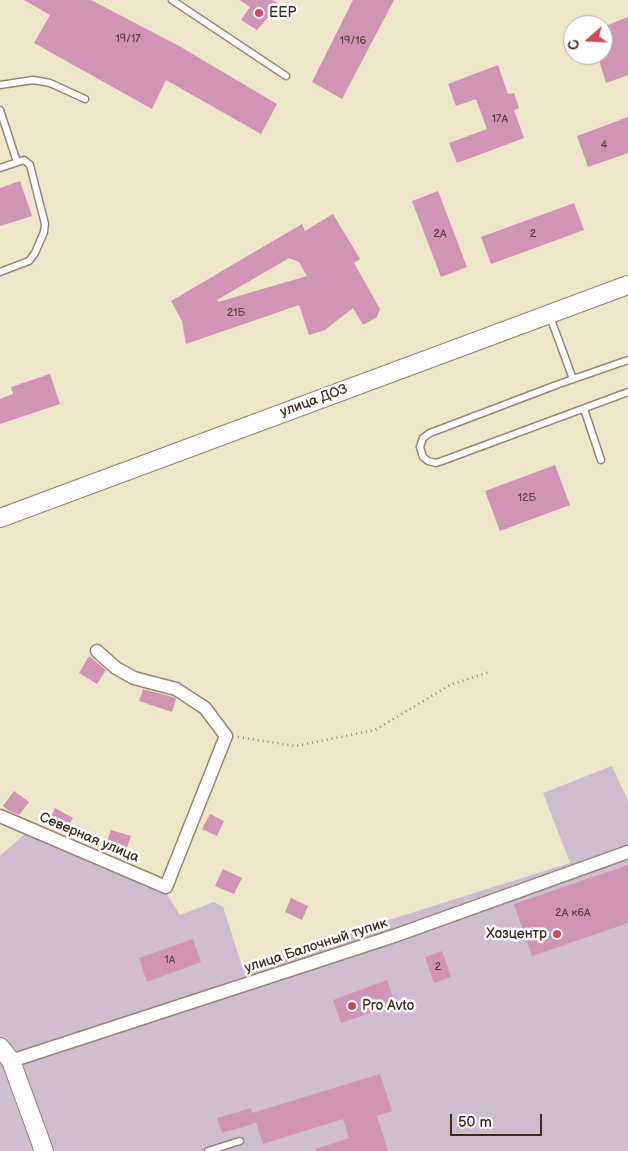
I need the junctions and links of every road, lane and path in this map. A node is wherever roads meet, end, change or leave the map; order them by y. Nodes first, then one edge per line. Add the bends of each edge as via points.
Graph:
1 (172, 0) edge
2 (286, 76) dead end
3 (0, 85) edge
4 (85, 99) dead end
5 (0, 110) edge
6 (18, 162) junction
7 (0, 168) edge
8 (0, 272) edge
9 (628, 285) edge
10 (549, 314) junction
11 (628, 360) edge
12 (573, 379) junction
13 (628, 392) edge
14 (584, 409) junction
15 (601, 460) dead end
16 (0, 518) edge
17 (97, 652) dead end
18 (489, 672) dead end
19 (226, 736) junction
20 (0, 816) edge
21 (628, 852) edge
22 (0, 1047) edge
23 (11, 1061) junction
24 (240, 1141) dead end
25 (44, 1151) edge
26 (208, 1151) edge

1 - 2 lane
3 - 4 lane via 32,80 50,83
5 - 6 lane
6 - 7 lane
6 - 8 lane via 24,160 30,165 44,232 29,261
9 - 10 main road, улица ДОЗ
10 - 12 lane
10 - 16 main road, улица ДОЗ
11 - 12 lane
12 - 14 lane via 430,433 420,447 423,456 428,461 442,461
13 - 14 lane
14 - 15 lane
17 - 19 street via 134,678 176,689 205,708
18 - 19 path via 450,685 374,730 296,746
19 - 20 street, Северная улица via 166,887
21 - 23 street, улица Балочный тупик via 394,936
22 - 23 main road
23 - 25 main road
24 - 26 lane

